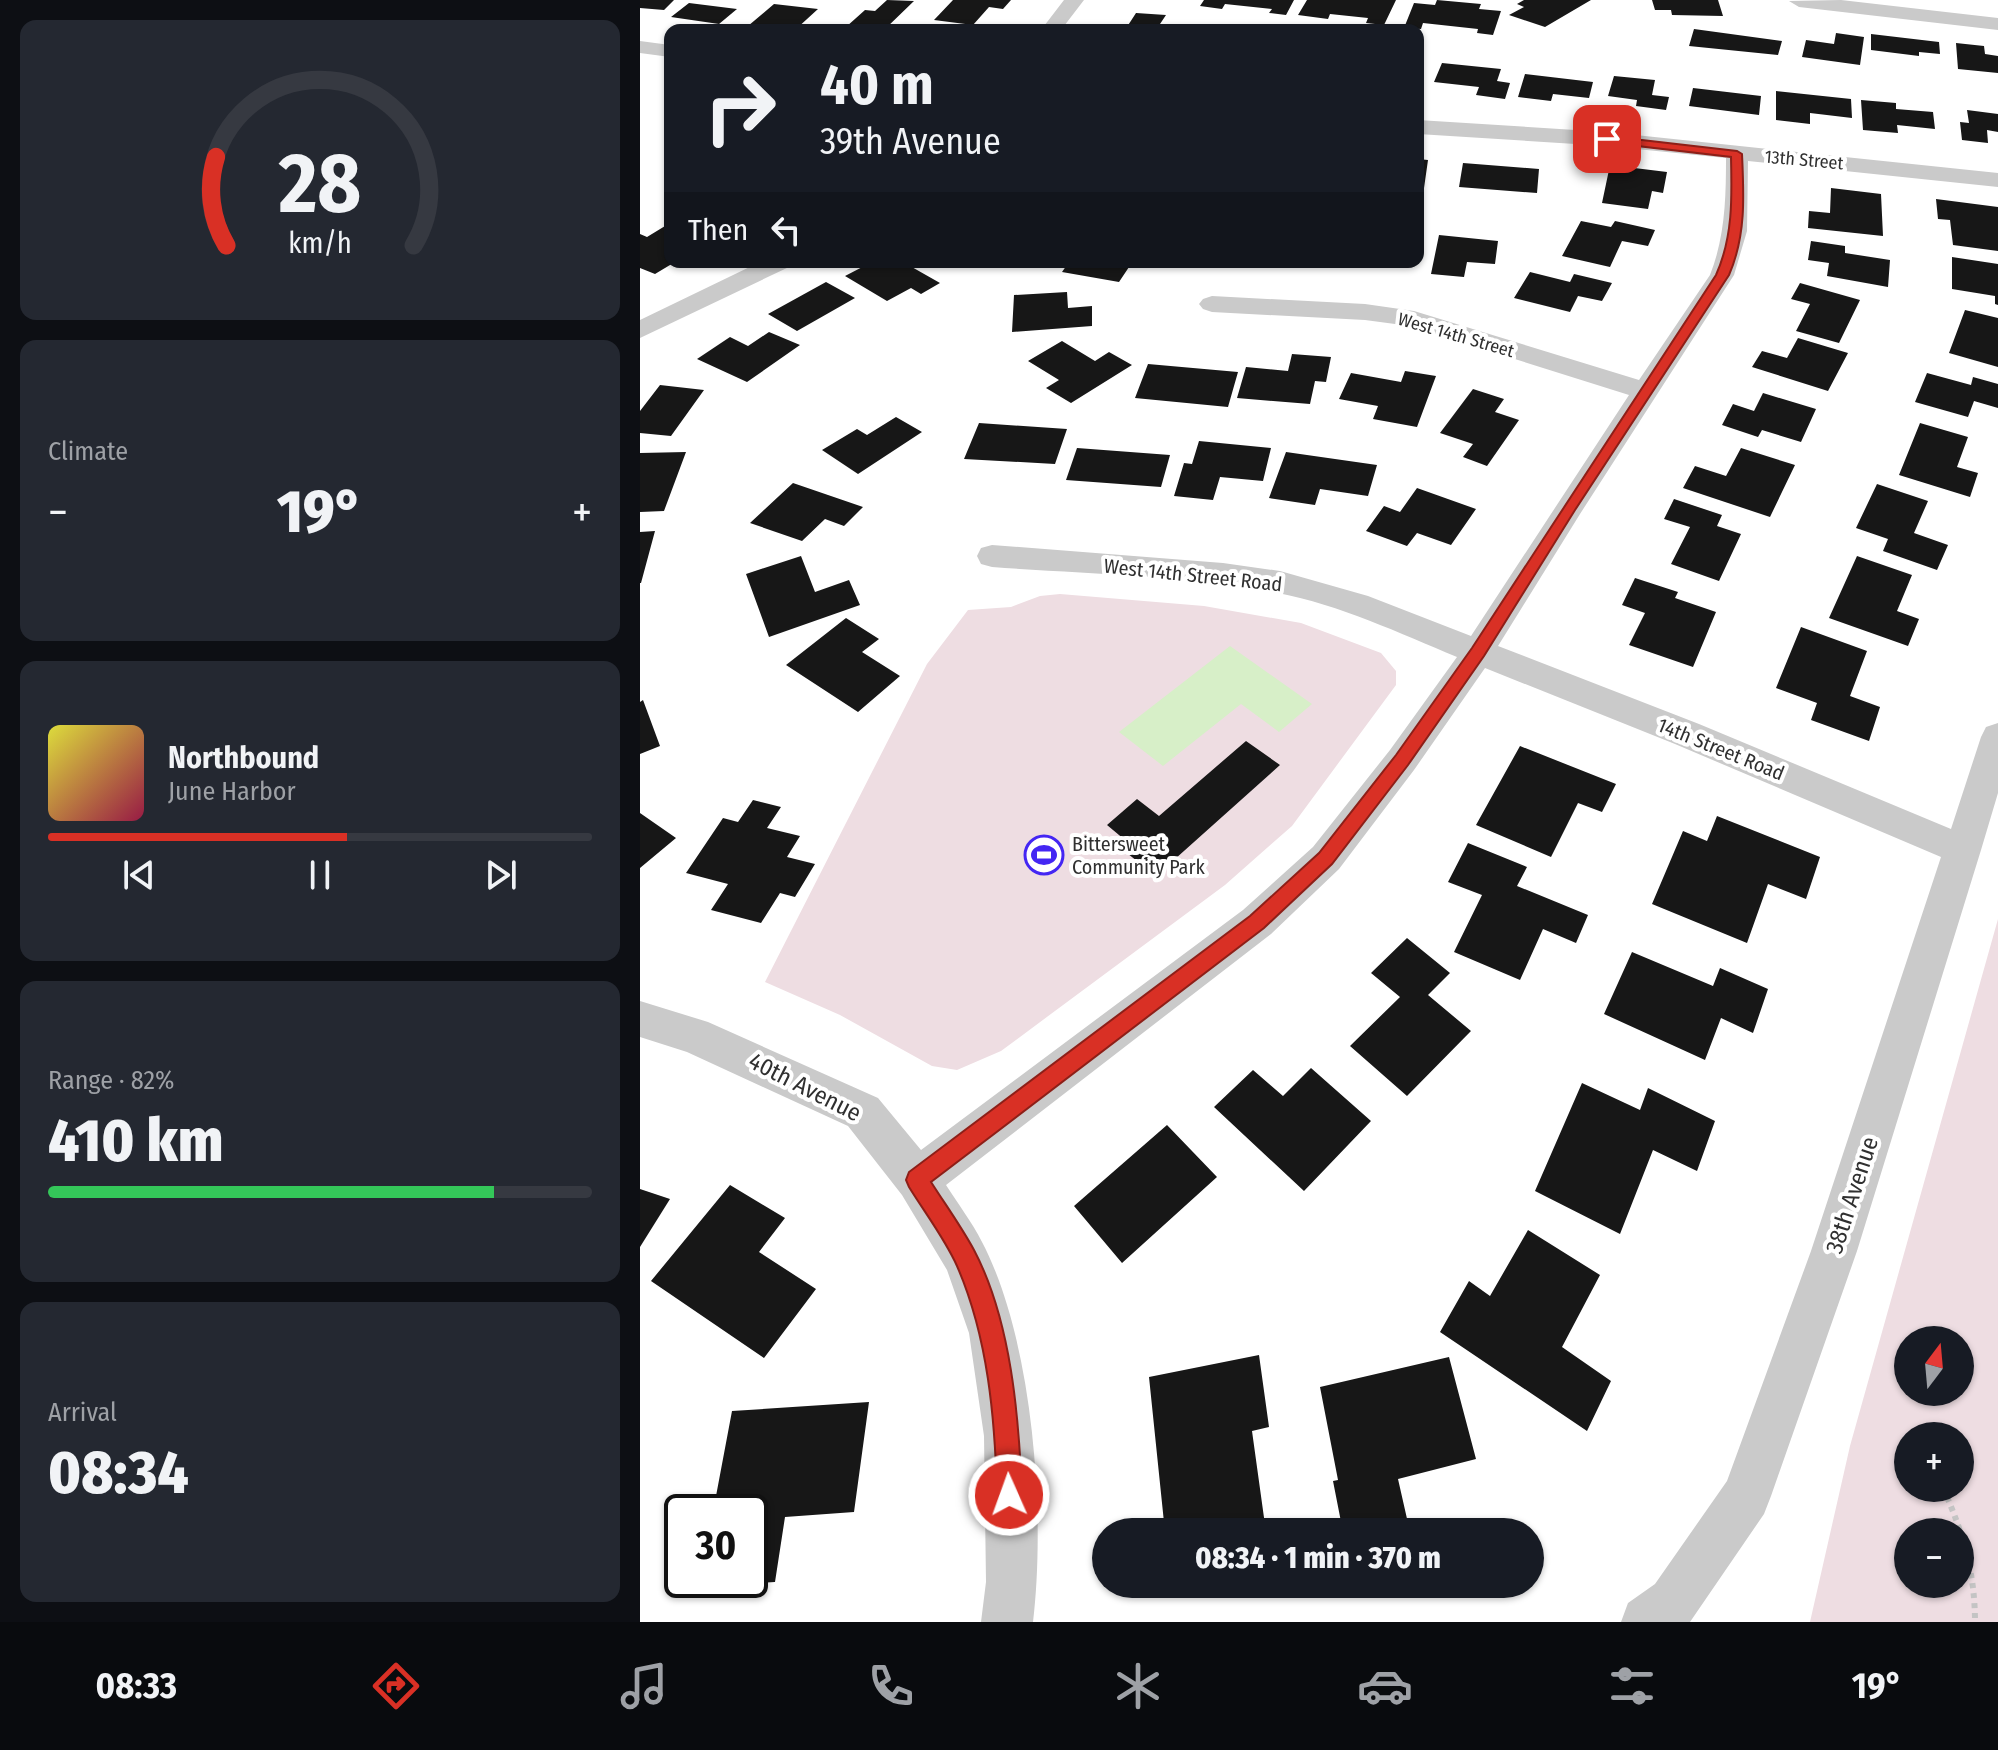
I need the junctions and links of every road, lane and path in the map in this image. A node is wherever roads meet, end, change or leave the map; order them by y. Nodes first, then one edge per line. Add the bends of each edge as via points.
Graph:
1 (1074, 0) edge
2 (1799, 1) edge
3 (1056, 24) edge
4 (1998, 24) edge
5 (640, 47) edge
6 (664, 50) edge
7 (1424, 127) edge
8 (1737, 154) junction
9 (1998, 180) edge
10 (767, 268) edge
11 (1212, 304) dead end
12 (641, 328) edge
13 (1647, 392) junction
14 (992, 556) dead end
15 (1478, 652) junction
16 (1998, 737) edge
17 (1963, 850) junction
18 (640, 1019) edge
19 (917, 1180) junction
20 (1949, 1502) edge
21 (1007, 1622) edge
22 (1647, 1622) edge
23 (1975, 1622) edge

1 - 3 street
2 - 4 street
5 - 6 street
7 - 8 street, 13th Street
8 - 9 street, 13th Street
8 - 13 street via 1738,208 1731,255
10 - 12 street
11 - 13 street, West 14th Street via 1414,319
13 - 15 street
14 - 15 street, West 14th Street Road via 1280,582 1357,604
15 - 17 street, 14th Street Road
15 - 19 street via 1326,858 1257,922
16 - 17 street, 38th Avenue
17 - 22 street, 38th Avenue via 1834,1251 1746,1496 1673,1602
18 - 19 street, 40th Avenue via 694,1035 863,1112
19 - 21 street, 40th Avenue via 966,1258 992,1333 1008,1436 1012,1582
20 - 23 path via 1967,1541 1976,1584

